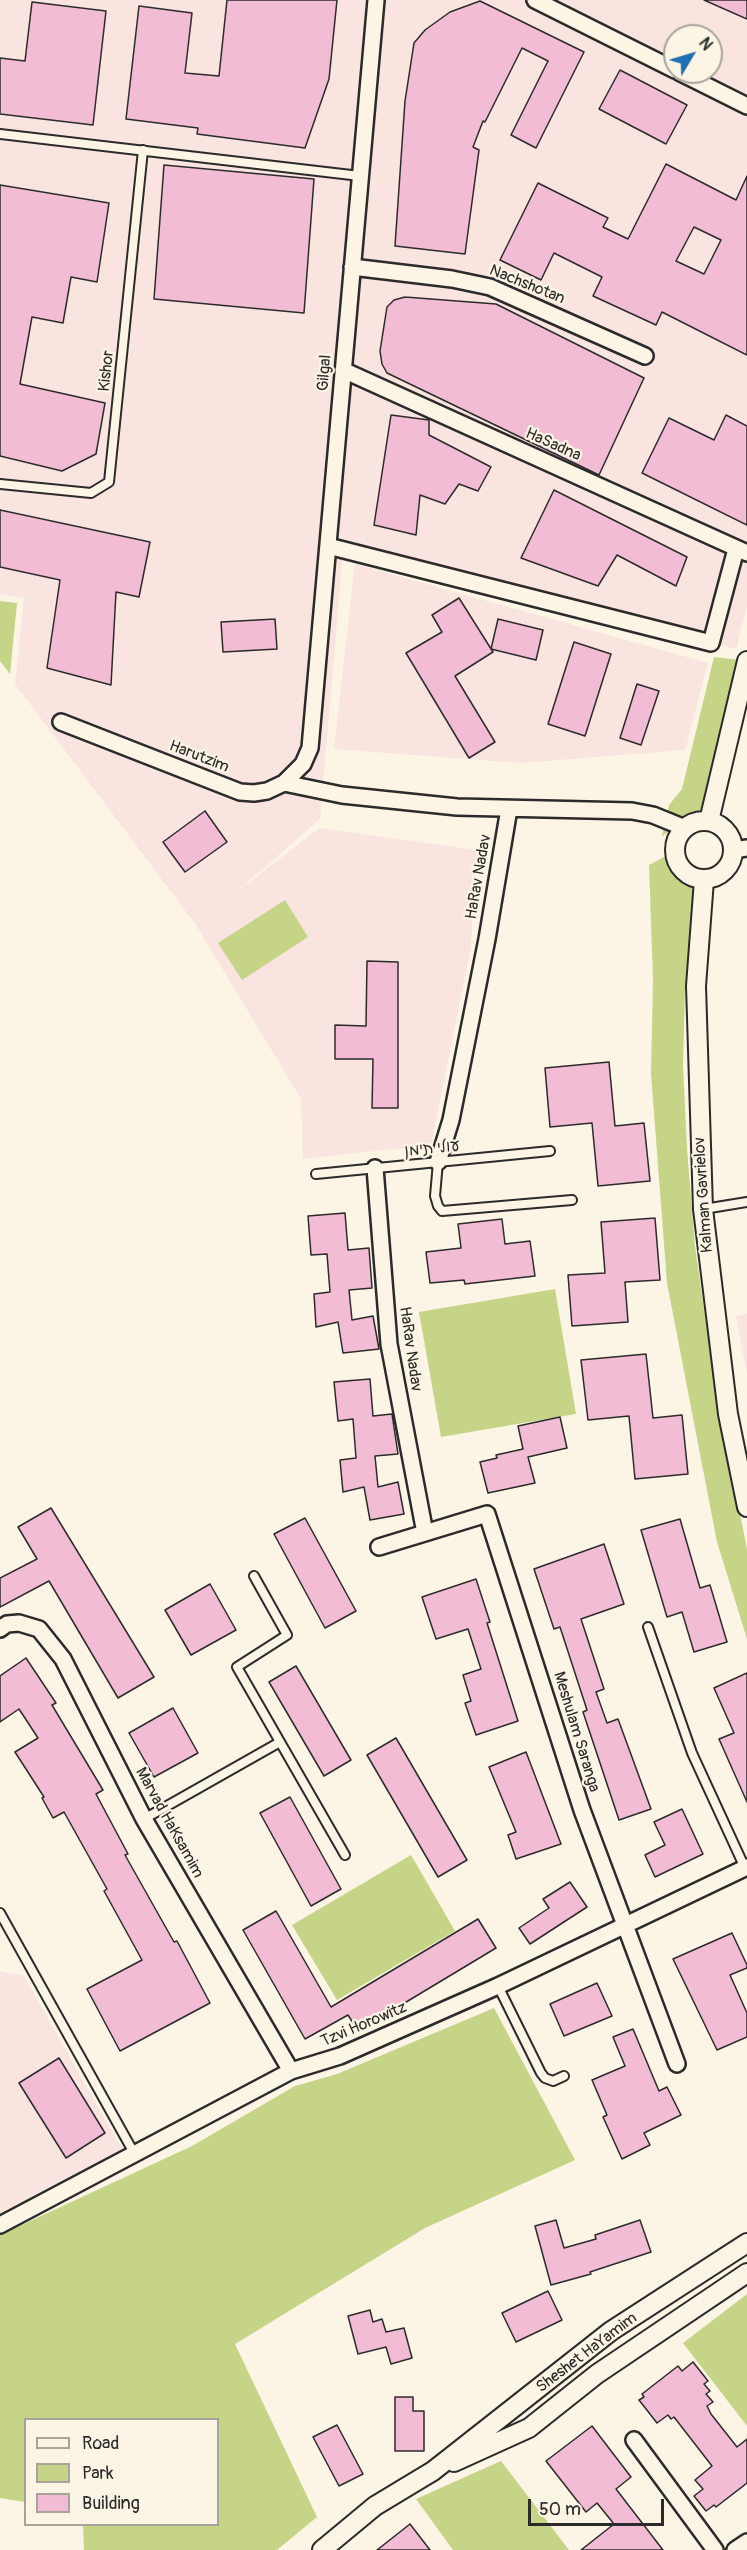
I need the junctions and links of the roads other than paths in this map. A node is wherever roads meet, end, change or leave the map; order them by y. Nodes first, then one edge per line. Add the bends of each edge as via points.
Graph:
1 (376, 0) edge
2 (535, 0) edge
3 (663, 64) edge
4 (703, 84) edge
5 (747, 106) edge
6 (0, 134) edge
7 (143, 150) junction
8 (360, 176) junction
9 (352, 267) junction
10 (645, 356) dead end
11 (343, 370) junction
12 (0, 484) edge
13 (328, 546) junction
14 (741, 551) edge
15 (747, 661) edge
16 (60, 722) dead end
17 (310, 748) joint
18 (284, 783) junction
19 (509, 809) junction
20 (710, 821) junction
21 (685, 828) junction
22 (740, 849) edge
23 (704, 880) junction
24 (550, 1151) dead end
25 (438, 1162) junction
26 (375, 1168) junction
27 (316, 1174) dead end
28 (572, 1200) dead end
29 (747, 1202) edge
30 (703, 1209) junction
31 (747, 1507) edge
32 (425, 1533) junction
33 (379, 1547) dead end
34 (254, 1576) dead end
35 (648, 1627) dead end
36 (0, 1629) edge
37 (280, 1742) junction
38 (144, 1819) junction
39 (345, 1855) dead end
40 (746, 1868) edge
41 (0, 1912) edge
42 (625, 1925) junction
43 (498, 1986) junction
44 (677, 2064) dead end
45 (291, 2072) junction
46 (564, 2076) dead end
47 (134, 2153) junction
48 (0, 2225) edge
49 (747, 2243) edge
50 (747, 2273) edge
51 (634, 2440) dead end
52 (433, 2471) junction
53 (747, 2542) edge
54 (322, 2550) edge
55 (715, 2550) edge
56 (735, 2550) edge

1 - 8 street, Gilgal
2 - 3 street
4 - 5 street
6 - 7 lane
7 - 8 lane
7 - 12 lane, Kishor via 109,482 91,493
8 - 9 street, Gilgal
9 - 10 street, Nachshotan via 490,287
9 - 11 street, Gilgal
11 - 13 street, Gilgal
11 - 14 street, HaSadna
13 - 14 street via 711,644
13 - 17 street, Gilgal
15 - 20 street
16 - 18 street, Harutzim via 240,792 254,794
17 - 18 street, Harutzim via 303,764
18 - 19 street via 342,795
19 - 21 street via 632,811
19 - 25 street, HaRav Nadav via 451,1120
20 - 21 street
20 - 22 street via 726,831
21 - 23 street via 676,844 676,858 685,872
22 - 23 street via 724,873
23 - 30 street, Kalman Gavrielov via 696,986
24 - 25 lane, עולי תימן
25 - 26 lane, עולי תימן
25 - 28 lane via 435,1196 442,1211
26 - 27 lane, עולי תימן
26 - 32 street, HaRav Nadav via 389,1344
29 - 30 lane
30 - 31 street, Kalman Gavrielov via 728,1414
32 - 33 street, Meshulam Saranga
32 - 42 street, Meshulam Saranga via 487,1514 582,1810
34 - 37 lane via 287,1635 237,1667
35 - 40 lane via 692,1753
36 - 38 street, Marvad HaKsamim via 7,1624 30,1624 52,1642
37 - 38 lane
37 - 39 lane
38 - 45 street, Marvad HaKsamim
40 - 42 street, Tzvi Horowitz
41 - 47 lane
42 - 43 street, Tzvi Horowitz
42 - 44 street, Meshulam Saranga
43 - 45 street, Tzvi Horowitz via 340,2056
43 - 46 lane via 541,2073 553,2081
45 - 47 street, Tzvi Horowitz
47 - 48 street, Tzvi Horowitz
49 - 52 street, Sheshet HaYamim via 611,2331
50 - 52 street, Sheshet HaYamim via 607,2367 529,2428
51 - 55 street
52 - 54 street, Sheshet HaYamim via 375,2506
53 - 56 street

